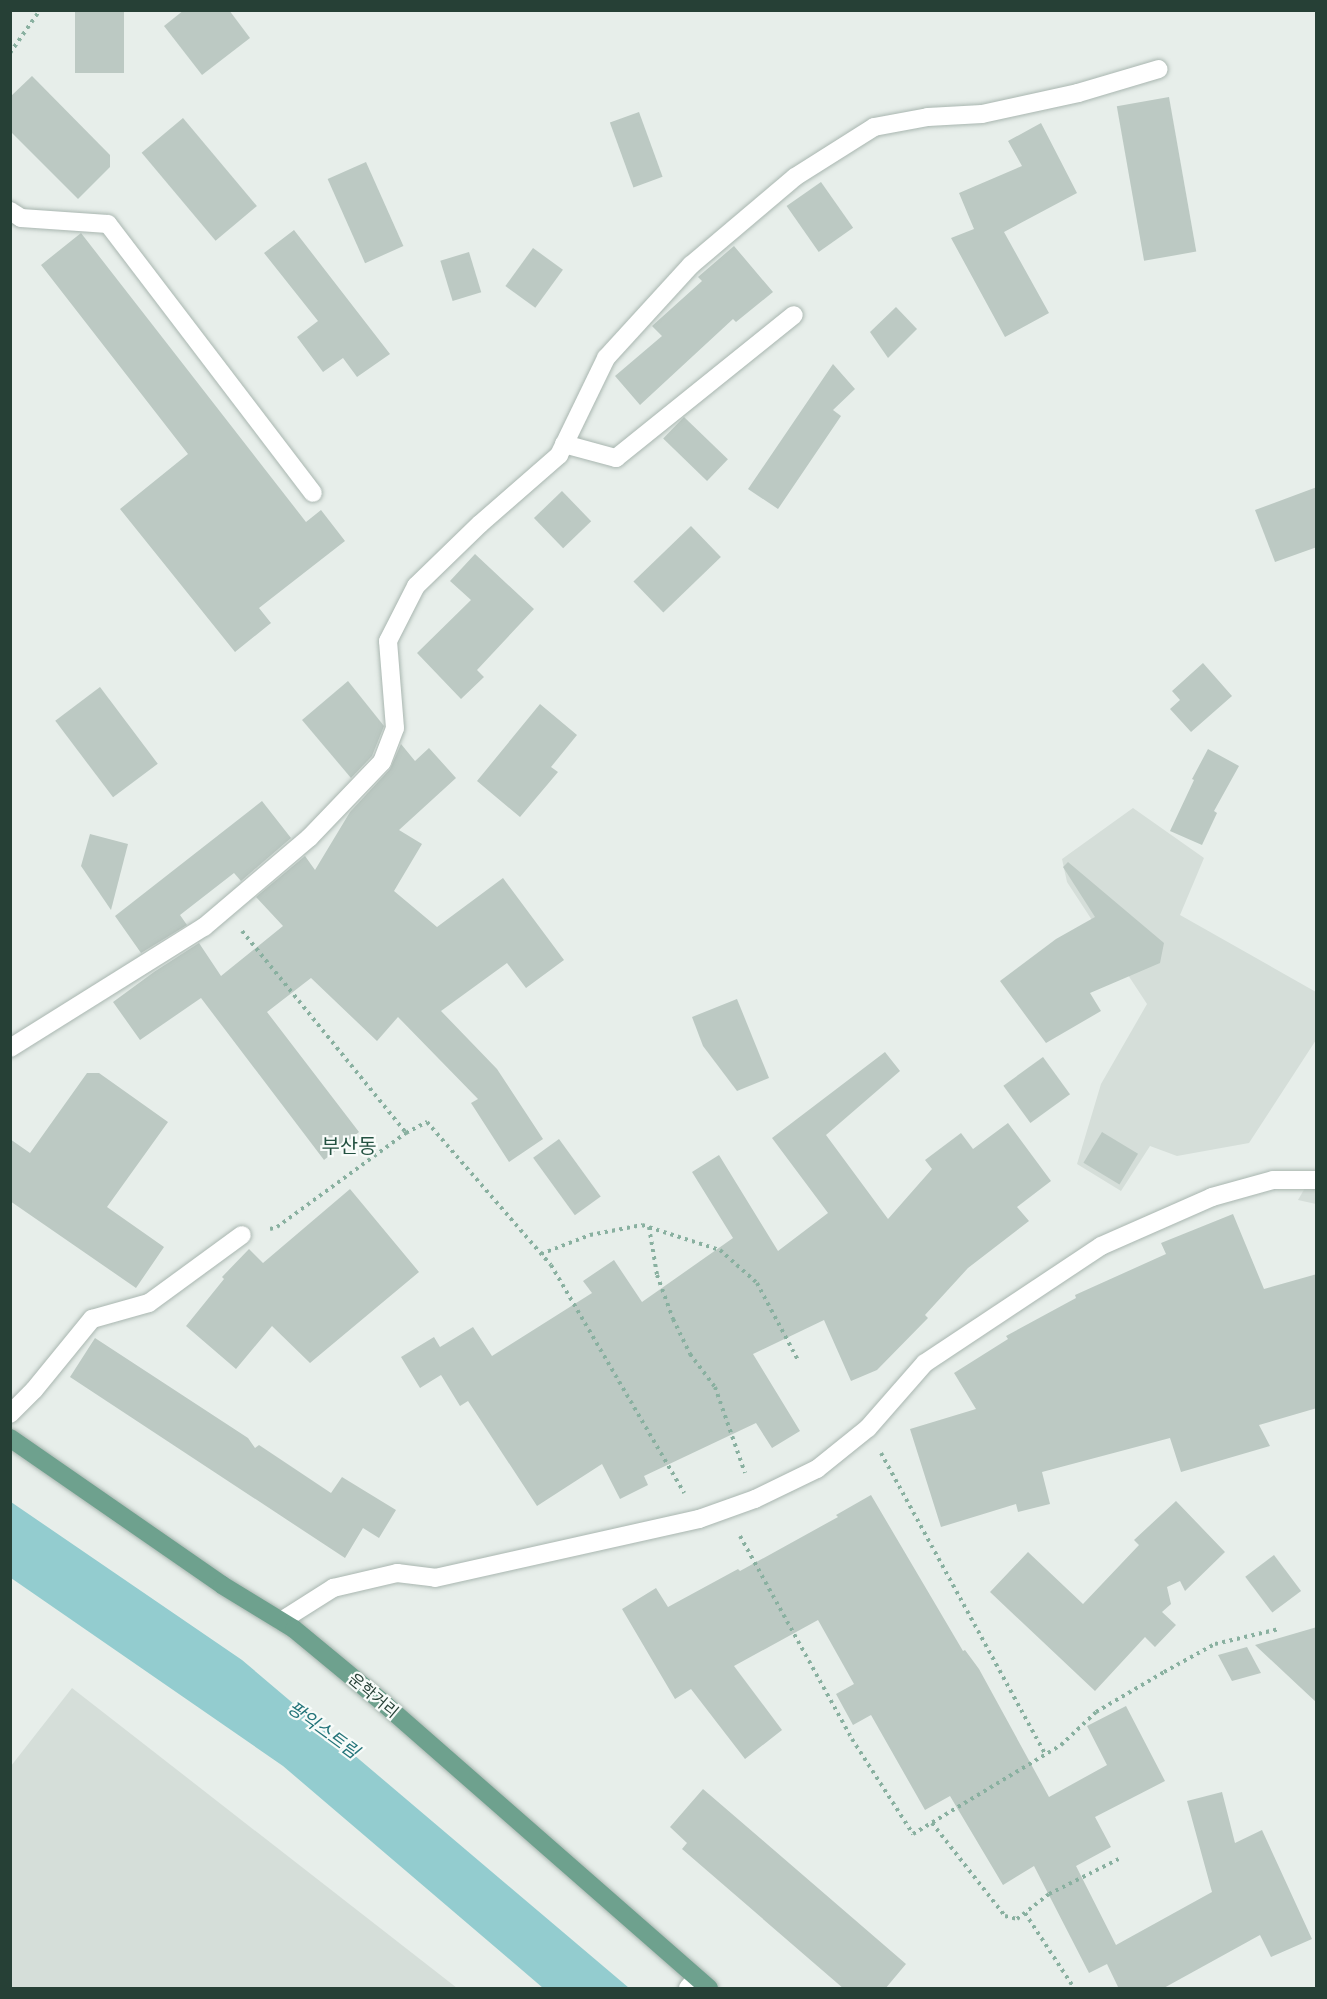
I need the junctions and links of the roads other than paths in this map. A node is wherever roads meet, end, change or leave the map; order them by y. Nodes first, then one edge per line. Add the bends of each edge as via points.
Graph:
1 (1159, 69) dead end
2 (10, 211) edge
3 (794, 315) dead end
4 (564, 444) junction
5 (313, 493) dead end
6 (10, 1048) edge
7 (1317, 1180) edge
8 (242, 1235) road end
9 (10, 1414) edge
10 (10, 1438) edge
11 (281, 1621) junction
12 (698, 1985) edge

1 - 4 street via 1078,93 982,114 928,117 874,127 864,133 795,177 691,265 606,358
2 - 5 street via 21,218 108,224
3 - 4 street via 616,458
4 - 6 street via 559,456 416,586 388,641 395,728 382,762 309,838 204,927
7 - 11 street via 1273,1180 1212,1197 1101,1246 925,1363 868,1428 817,1469 754,1499 699,1519 435,1578 397,1573 333,1588
8 - 9 street via 149,1303 92,1319
10 - 11 main road, 운학거리 via 222,1586
11 - 12 main road, 운학거리 via 381,1701

